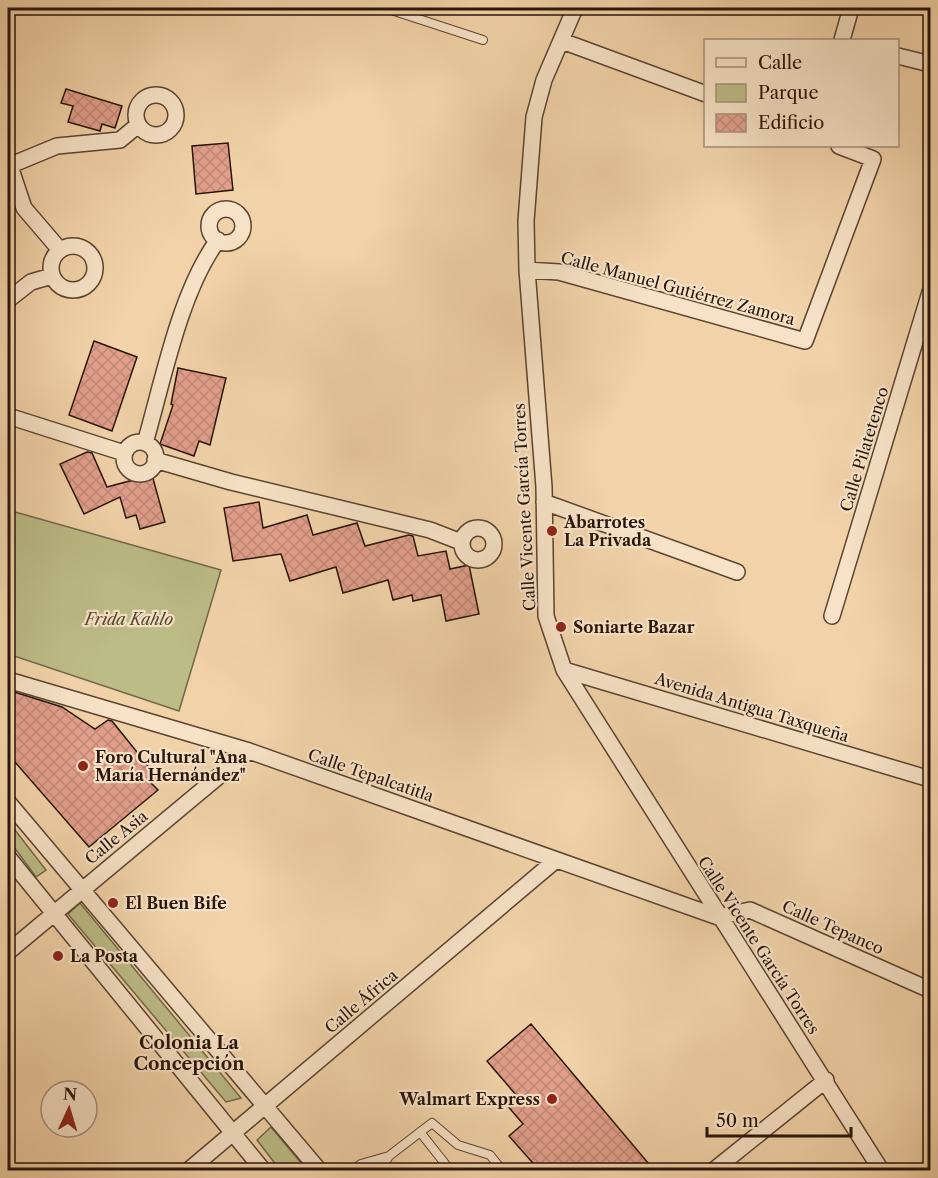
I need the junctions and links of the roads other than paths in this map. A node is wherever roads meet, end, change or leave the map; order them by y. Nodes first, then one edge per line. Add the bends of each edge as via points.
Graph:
1 (385, 8) edge
2 (575, 8) edge
3 (851, 8) edge
4 (842, 39) edge
5 (483, 40) dead end
6 (562, 41) junction
7 (899, 56) edge
8 (930, 64) edge
9 (704, 94) edge
10 (138, 125) dead end
11 (842, 147) edge
12 (9, 163) edge
13 (218, 240) dead end
14 (60, 250) junction
15 (527, 270) junction
16 (52, 276) junction
17 (930, 292) edge
18 (8, 300) edge
19 (8, 416) edge
20 (145, 443) junction
21 (124, 453) junction
22 (155, 460) junction
23 (544, 502) junction
24 (461, 542) dead end
25 (737, 572) dead end
26 (832, 616) dead end
27 (564, 670) junction
28 (8, 680) edge
29 (249, 752) junction
30 (930, 779) edge
31 (8, 802) edge
32 (8, 857) edge
33 (556, 860) junction
34 (82, 889) junction
35 (52, 914) junction
36 (718, 917) junction
37 (8, 952) edge
38 (930, 990) edge
39 (826, 1080) junction
40 (266, 1104) junction
41 (233, 1132) junction
42 (420, 1132) junction
43 (389, 1156) junction
44 (189, 1170) edge
45 (263, 1170) edge
46 (319, 1170) edge
47 (353, 1170) edge
48 (380, 1170) edge
49 (450, 1170) edge
50 (502, 1170) edge
51 (714, 1170) edge
52 (881, 1170) edge

1 - 5 lane
2 - 6 street, Calle Vicente García Torres
3 - 4 street
6 - 9 street
6 - 15 street, Calle Vicente García Torres via 544,80 534,117 526,220
7 - 8 street
10 - 12 street via 120,140 57,146
11 - 15 street, Calle Manuel Gutiérrez Zamora via 873,159 805,341 559,272
12 - 14 street via 24,208
13 - 20 street via 191,284
14 - 16 street via 52,262
14 - 16 street via 81,248 92,256 95,271 88,283 75,290 61,286
15 - 23 street, Calle Vicente García Torres
16 - 18 street via 31,282
17 - 26 street, Calle Pilatetenco
19 - 21 street
20 - 21 street via 135,442
20 - 22 street via 153,450
21 - 22 street via 127,468 136,473 146,472
22 - 24 street via 430,530
23 - 25 street
23 - 27 street, Calle Vicente García Torres via 546,616
27 - 30 street, Avenida Antigua Taxqueña
27 - 36 street, Calle Vicente García Torres
28 - 29 street, Calle Tepalcatitla
29 - 33 street, Calle Tepalcatitla
29 - 34 street, Calle Asia
31 - 34 street
32 - 35 street
33 - 36 street, Calle Tepalcatitla
33 - 40 street, Calle África
34 - 35 street, Calle Asia
34 - 40 street
35 - 37 street, Calle Asia
35 - 41 street
36 - 38 street, Calle Tepanco via 750,910
36 - 39 street, Calle Vicente García Torres
39 - 51 street
39 - 52 street, Calle Vicente García Torres
40 - 41 street, Calle África
40 - 46 street
41 - 44 street, Calle África
41 - 45 street
42 - 43 lane
42 - 49 lane
42 - 50 lane via 432,1123 458,1145 490,1155
43 - 47 lane
43 - 48 lane

